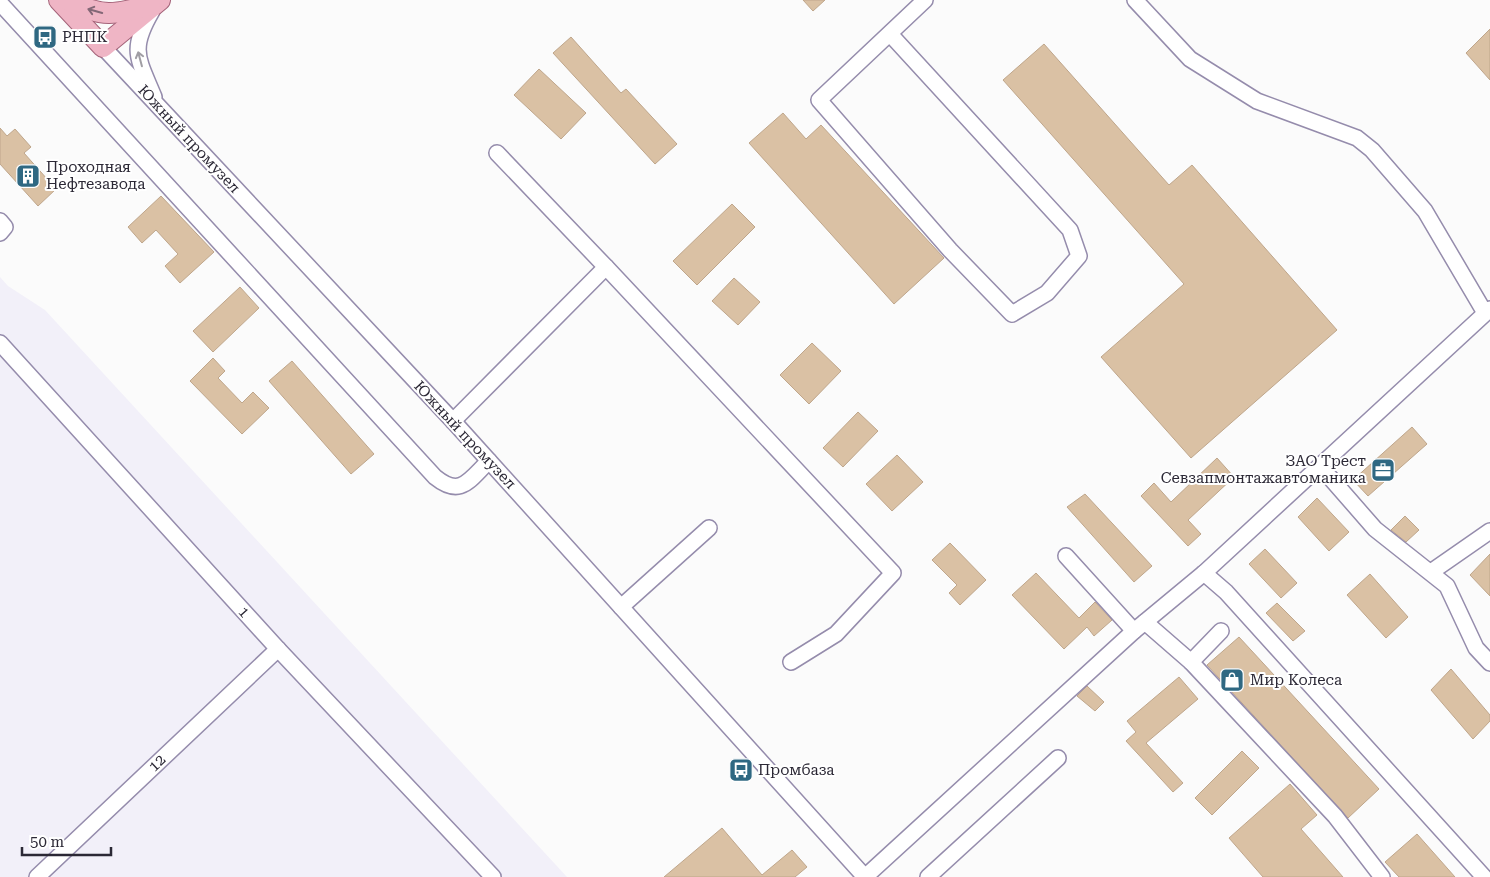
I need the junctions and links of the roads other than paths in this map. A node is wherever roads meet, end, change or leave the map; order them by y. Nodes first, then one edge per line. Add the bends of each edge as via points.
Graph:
1 (59, 0) edge
2 (68, 0) edge
3 (925, 0) edge
4 (1135, 0) edge
5 (159, 1) edge
6 (0, 3) edge
7 (890, 34) junction
8 (103, 47) junction
9 (158, 105) junction
10 (496, 153) dead end
11 (0, 222) edge
12 (0, 233) edge
13 (606, 267) junction
14 (1488, 311) edge
15 (0, 343) edge
16 (453, 421) junction
17 (489, 461) junction
18 (1320, 466) junction
19 (709, 528) dead end
20 (1490, 532) edge
21 (1066, 556) dead end
22 (1431, 572) junction
23 (1204, 573) junction
24 (621, 607) junction
25 (1140, 626) junction
26 (1221, 632) dead end
27 (278, 649) junction
28 (791, 662) dead end
29 (1192, 662) junction
30 (1490, 664) edge
31 (1058, 758) dead end
32 (37, 877) edge
33 (493, 877) edge
34 (865, 877) edge
35 (928, 877) edge
36 (1382, 877) edge
37 (1484, 877) edge

1 - 8 main road, Южный промузел
5 -> 2 main road via 103,14
3 - 7 street
4 - 14 street via 1190,59 1257,101 1357,138 1372,150 1425,212
5 - 8 main road
9 -> 5 street via 140,61 138,38
6 - 17 street via 435,477 445,485 461,486
7 - 7 street via 1070,230 1079,256 1047,293 1012,314 950,250 819,100
8 - 9 street, Южный промузел
9 - 16 street, Южный промузел
10 - 13 street
11 - 12 street via 6,227
13 - 16 street
13 - 28 street via 893,573 836,634
14 - 18 street
15 - 27 street, 1 / 1
16 - 17 street, Южный промузел
17 - 24 street, Южный промузел
18 - 22 street via 1375,529
18 - 23 street
19 - 24 street
20 - 22 street
21 - 25 street
22 - 30 street via 1447,586 1476,648
23 - 25 street
23 - 37 street via 1226,592
24 - 34 street, Южный промузел
25 - 29 street
25 - 34 street
26 - 29 street
27 - 32 street, 12 / 12
27 - 33 street, 1 / 1
29 - 36 street via 1335,816
31 - 35 street

